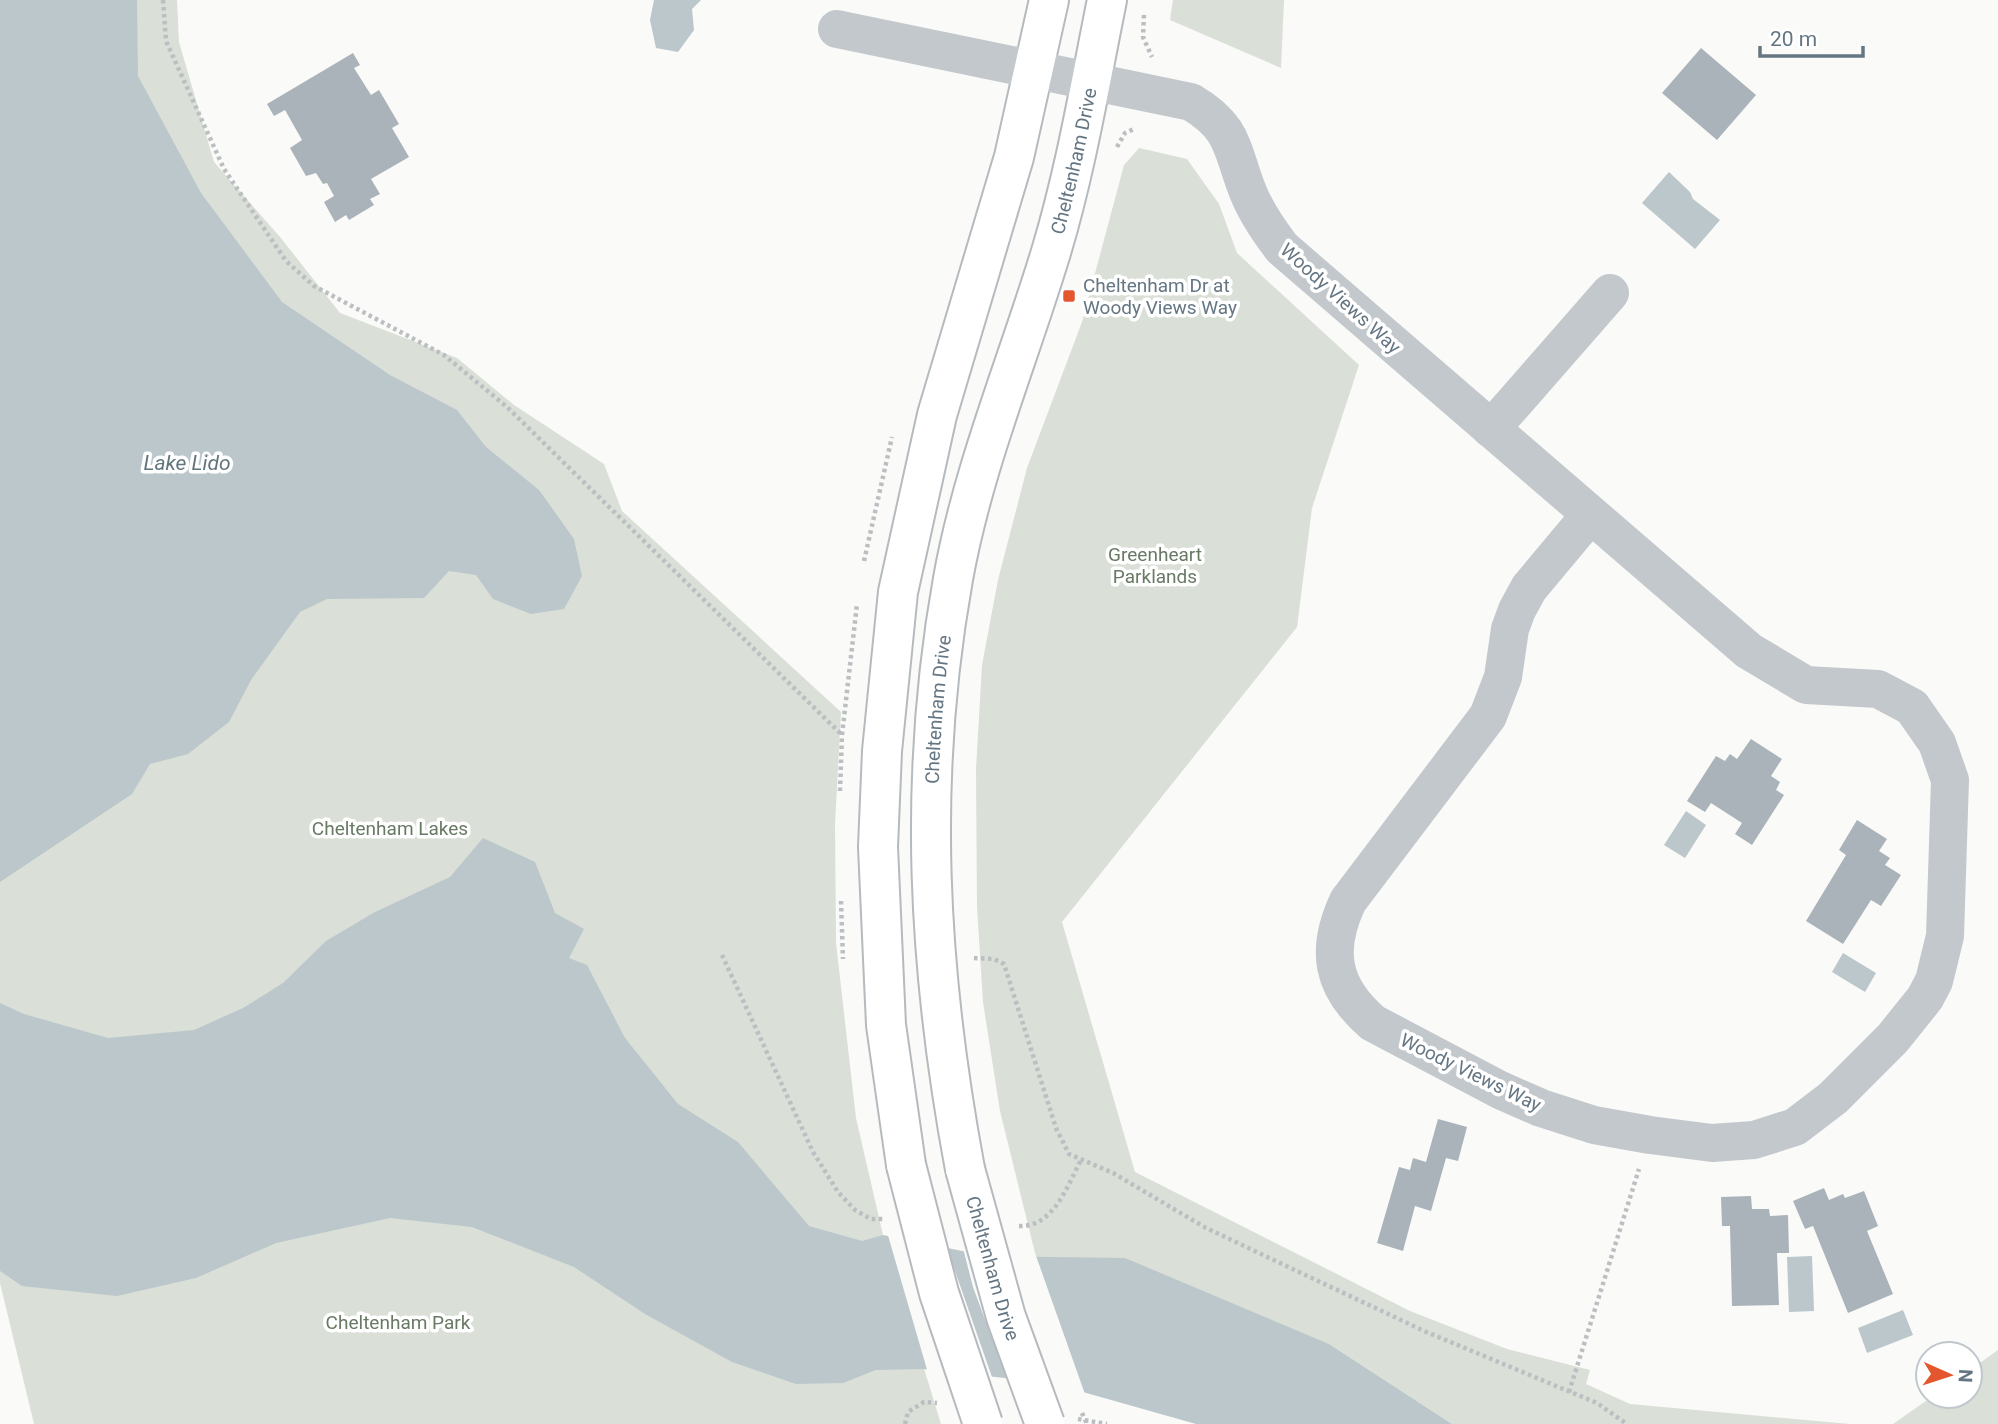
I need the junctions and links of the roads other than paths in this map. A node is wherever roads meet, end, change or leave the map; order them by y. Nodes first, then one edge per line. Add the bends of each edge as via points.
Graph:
1 (1049, 0) edge
2 (1107, 0) edge
3 (836, 29) dead end
4 (1034, 69) junction
5 (1091, 81) junction
6 (1610, 293) dead end
7 (1491, 429) junction
8 (1590, 515) junction
9 (984, 1424) edge
10 (1045, 1424) edge

1 - 4 main road
2 - 5 main road, Cheltenham Drive
3 - 4 street, Woody Views Way
4 - 5 street, Woody Views Way
4 - 9 main road, bridge via 1014,157 928,449 898,592 878,847 886,1025 906,1165 939,1293
5 - 7 street, Woody Views Way via 1191,102 1207,111 1236,150 1249,193 1282,248
5 - 10 main road, Cheltenham Drive, bridge via 1051,252 967,515 953,578 937,691 929,847 932,934 948,1079 965,1170 1006,1317
6 - 7 street
7 - 8 street, Woody Views Way
8 - 8 street, Woody Views Way via 1529,588 1510,629 1503,677 1488,716 1348,901 1333,946 1343,989 1373,1023 1541,1108 1594,1125 1650,1135 1722,1143 1776,1135 1815,1114 1893,1038 1925,998 1945,936 1950,780 1937,743 1912,707 1878,689 1806,685 1749,651

